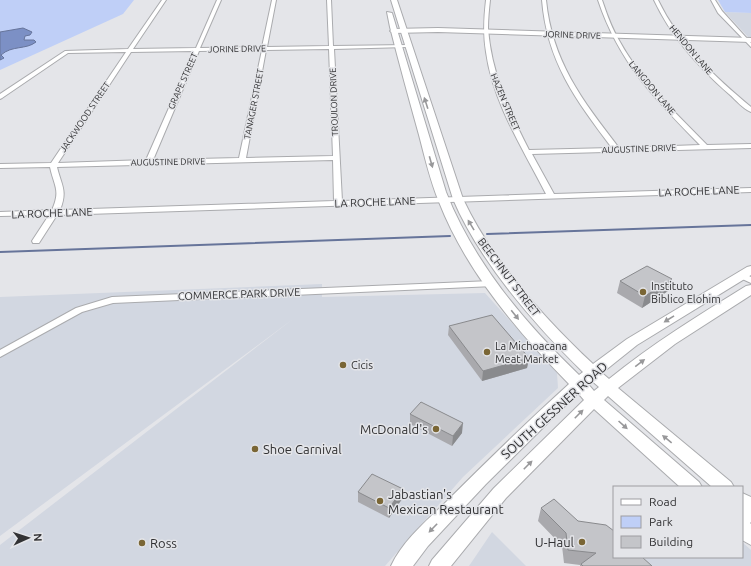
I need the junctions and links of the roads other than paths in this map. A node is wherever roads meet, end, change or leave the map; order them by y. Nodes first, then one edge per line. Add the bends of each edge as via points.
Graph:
1 (164, 0) edge
2 (219, 0) edge
3 (274, 0) edge
4 (329, 0) edge
5 (488, 0) edge
6 (544, 0) edge
7 (600, 0) edge
8 (656, 0) edge
9 (713, 0) edge
10 (392, 4) edge
11 (398, 30) junction
12 (485, 32) junction
13 (549, 34) junction
14 (613, 36) junction
15 (678, 38) junction
16 (748, 40) edge
17 (398, 46) junction
18 (408, 46) junction
19 (751, 46) edge
20 (331, 47) junction
21 (264, 49) junction
22 (197, 50) junction
23 (129, 52) junction
24 (408, 82) junction
25 (419, 82) junction
26 (0, 97) edge
27 (751, 110) edge
28 (423, 135) junction
29 (437, 135) junction
30 (751, 146) edge
31 (705, 147) junction
32 (617, 150) junction
33 (528, 152) junction
34 (336, 158) junction
35 (242, 160) junction
36 (148, 163) junction
37 (53, 165) junction
38 (0, 166) edge
39 (751, 190) edge
40 (552, 196) junction
41 (451, 200) junction
42 (338, 203) junction
43 (54, 213) junction
44 (0, 214) edge
45 (36, 241) dead end
46 (748, 275) edge
47 (491, 284) junction
48 (751, 289) edge
49 (0, 354) edge
50 (593, 372) junction
51 (578, 384) junction
52 (609, 386) junction
53 (594, 400) junction
54 (692, 486) edge
55 (724, 486) edge
56 (743, 502) edge
57 (751, 509) edge
58 (743, 517) edge
59 (743, 529) edge
60 (751, 536) edge
61 (401, 566) edge
62 (439, 566) edge

1 - 23 street, JACKWOOD STREET
2 - 22 street, GRAPE STREET
3 - 21 street, TANAGER STREET
4 - 20 street, TROULON DRIVE
5 - 12 street, HAZEN STREET
6 - 13 street via 544,15
7 - 14 street, LANGDON LANE
8 - 15 street, HENDON LANE
9 - 16 street via 720,12
10 - 11 main road, BEECHNUT STREET
11 - 12 street, JORINE DRIVE
11 - 17 main road, BEECHNUT STREET
11 - 18 main road, BEECHNUT STREET
12 - 13 street, JORINE DRIVE
12 - 33 street, HAZEN STREET via 490,68 508,114
13 - 14 street, JORINE DRIVE
13 - 32 street via 562,67 586,110
14 - 15 street, JORINE DRIVE
14 - 31 street, LANGDON LANE via 632,67
15 - 16 street, JORINE DRIVE
15 - 27 street, HENDON LANE via 706,70
16 - 19 street
17 - 18 street, JORINE DRIVE
17 - 20 street, JORINE DRIVE
17 - 24 main road, BEECHNUT STREET
18 - 25 main road, BEECHNUT STREET
20 - 21 street, JORINE DRIVE
20 - 34 street, TROULON DRIVE
21 - 22 street, JORINE DRIVE
21 - 35 street, TANAGER STREET
22 - 23 street, JORINE DRIVE
22 - 36 street, GRAPE STREET
23 - 26 street, JORINE DRIVE via 67,52
23 - 37 street, JACKWOOD STREET
24 - 25 main road
24 - 28 main road, BEECHNUT STREET
29 -> 25 main road, BEECHNUT STREET
28 - 29 main road
28 -> 41 main road, BEECHNUT STREET
29 - 41 main road, BEECHNUT STREET
30 - 31 street, AUGUSTINE DRIVE
31 - 32 street, AUGUSTINE DRIVE
32 - 33 street, AUGUSTINE DRIVE
33 - 40 street, HAZEN STREET
34 - 35 street, AUGUSTINE DRIVE
34 - 42 street, TROULON DRIVE
35 - 36 street, AUGUSTINE DRIVE
36 - 37 street, AUGUSTINE DRIVE
37 - 38 street, AUGUSTINE DRIVE
37 - 43 street via 61,190
39 - 40 street, LA ROCHE LANE
40 - 41 street, LA ROCHE LANE
41 - 42 street, LA ROCHE LANE
41 - 47 main road, BEECHNUT STREET via 465,243
50 -> 41 main road, BEECHNUT STREET via 558,338 520,295
42 - 43 street, LA ROCHE LANE
43 - 44 street, LA ROCHE LANE
43 - 45 street
46 -> 50 main road, SOUTH GESSNER ROAD via 632,342
47 - 49 street, COMMERCE PARK DRIVE via 112,300 80,310
47 -> 51 main road, BEECHNUT STREET via 538,342
52 -> 48 main road, SOUTH GESSNER ROAD via 697,321
50 - 51 main road, SOUTH GESSNER ROAD
50 - 52 main road, BEECHNUT STREET
51 - 53 main road, BEECHNUT STREET
51 -> 61 main road, SOUTH GESSNER ROAD via 480,479 421,540
52 - 53 main road, SOUTH GESSNER ROAD
55 -> 52 main road, BEECHNUT STREET via 656,430
53 -> 54 main road, BEECHNUT STREET
62 -> 53 main road, SOUTH GESSNER ROAD via 500,493
56 - 57 main road
57 - 58 main road
59 - 60 main road

